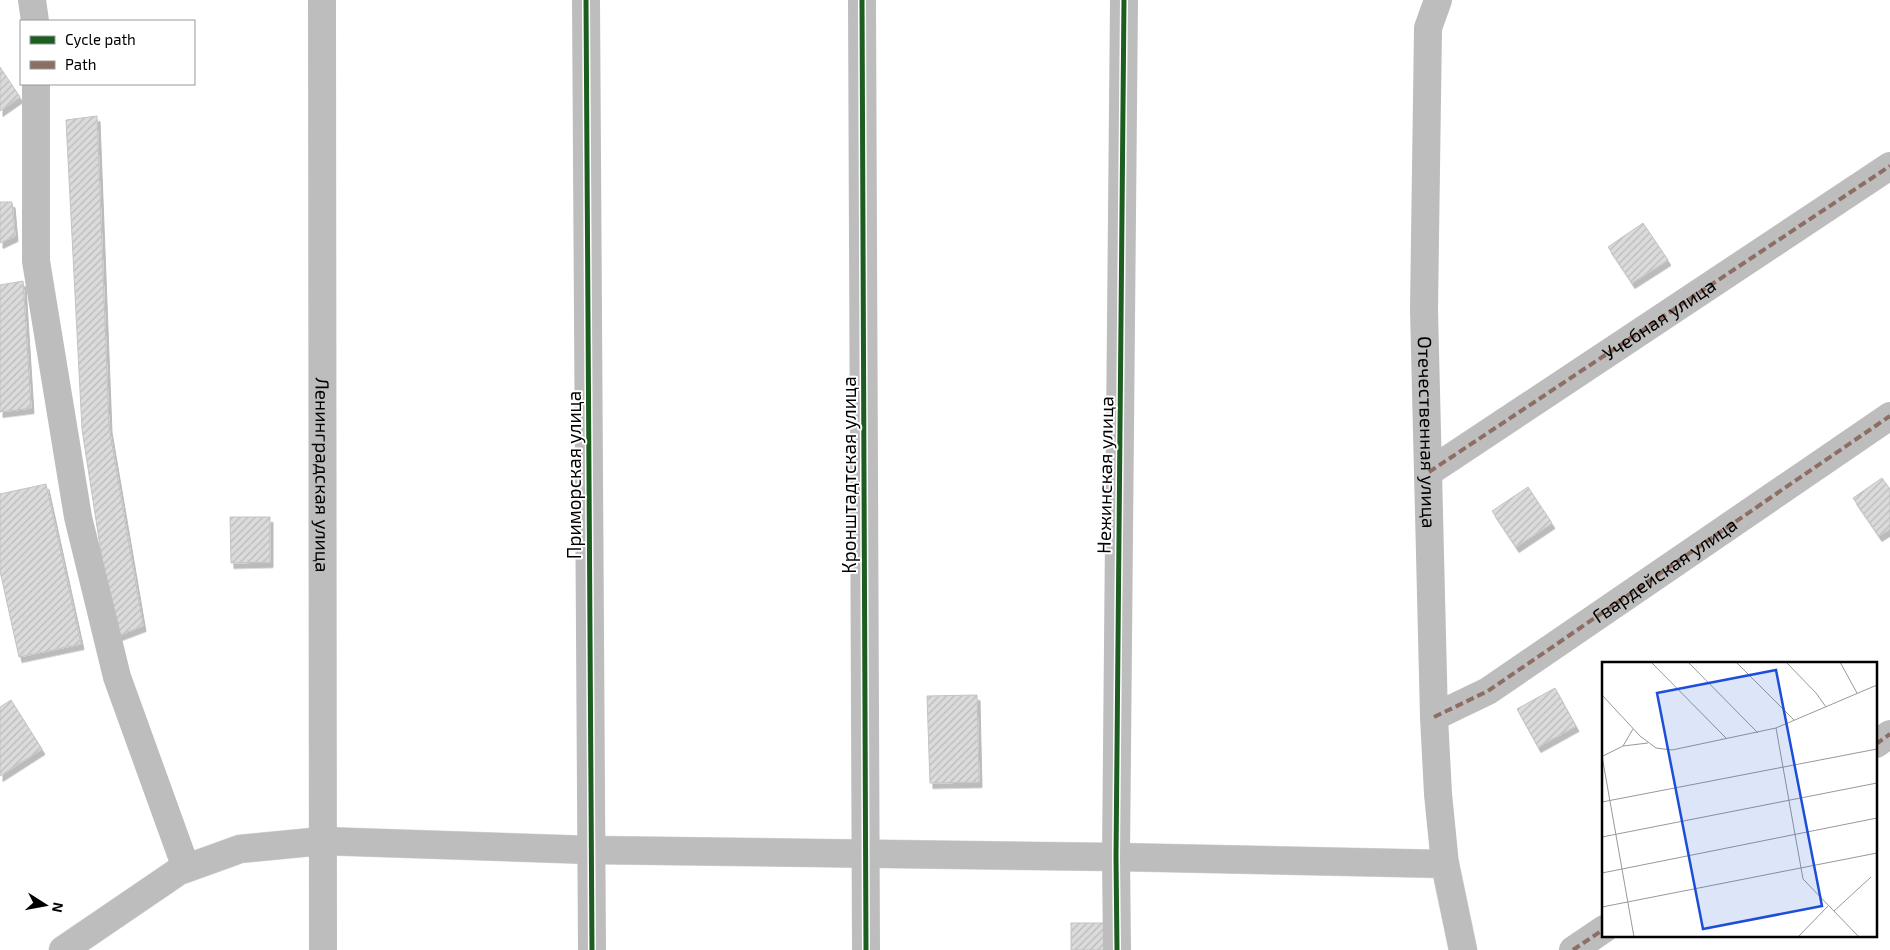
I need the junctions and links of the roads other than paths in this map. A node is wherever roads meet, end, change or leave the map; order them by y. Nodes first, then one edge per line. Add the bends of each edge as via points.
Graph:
1 (32, 0) edge
2 (322, 0) edge
3 (586, 0) edge
4 (862, 0) edge
5 (1124, 0) edge
6 (1438, 0) edge
7 (35, 20) edge
8 (36, 85) edge
9 (1890, 166) edge
10 (1890, 416) edge
11 (1429, 472) junction
12 (1434, 717) junction
13 (1890, 734) edge
14 (1878, 743) edge
15 (322, 841) junction
16 (591, 850) junction
17 (866, 854) junction
18 (1116, 857) junction
19 (1445, 864) junction
20 (182, 870) junction
21 (1602, 930) edge
22 (63, 950) edge
23 (323, 950) edge
24 (592, 950) edge
25 (866, 950) edge
26 (1117, 950) edge
27 (1463, 950) edge
28 (1573, 950) edge

1 - 7 street
2 - 15 street, Ленинградская улица
3 - 16 street, Приморская улица
4 - 17 street, Кронштадтская улица
5 - 18 street, Нежинская улица
6 - 11 street, Отечественная улица via 1428,28 1424,310
8 - 20 street via 36,261 78,517 117,677
9 - 11 street, Учебная улица
10 - 12 street, Гвардейская улица via 1488,691
11 - 12 street, Отечественная улица
12 - 19 street, Отечественная улица
13 - 14 street
15 - 16 street
15 - 20 street via 240,849
15 - 23 street, Ленинградская улица
16 - 17 street
16 - 24 street, Приморская улица
17 - 18 street
17 - 25 street, Кронштадтская улица
18 - 19 street
18 - 26 street, Нежинская улица
19 - 27 street, Отечественная улица
20 - 22 street
21 - 28 street

